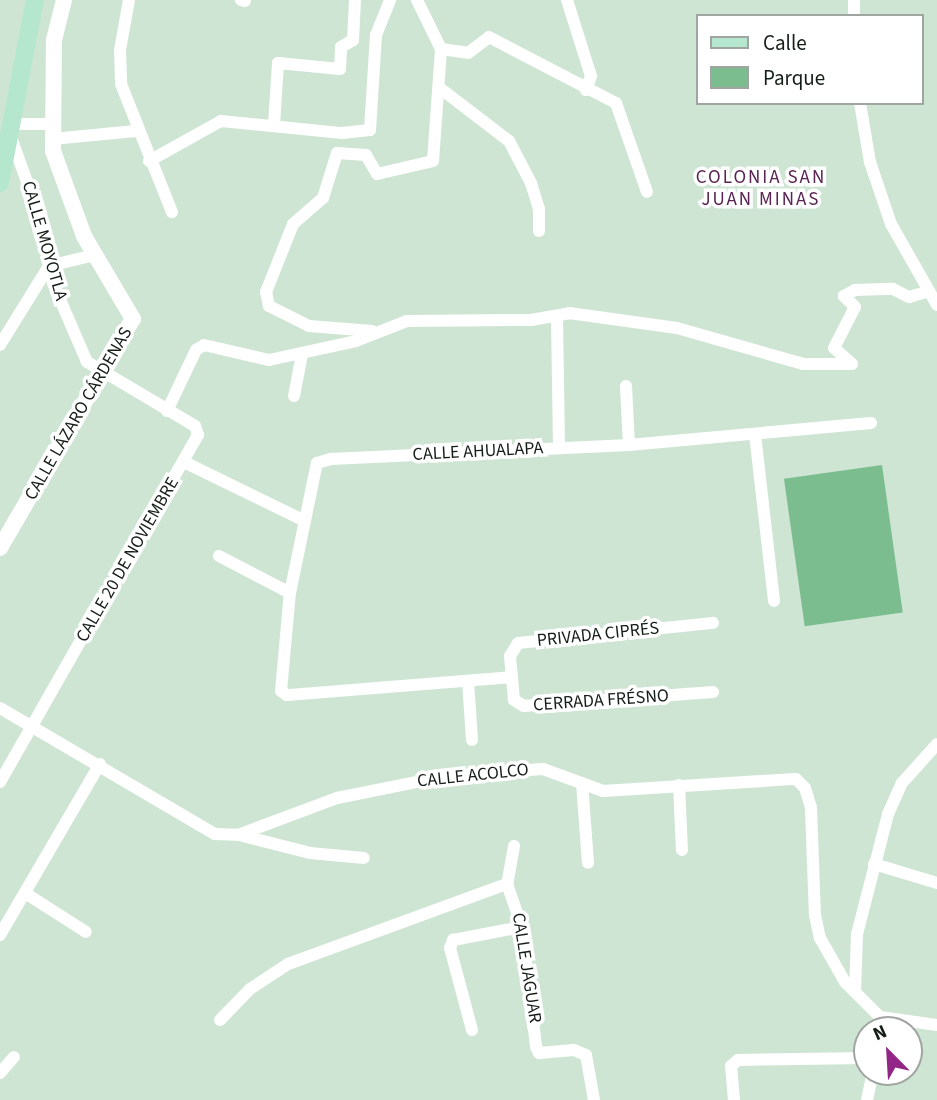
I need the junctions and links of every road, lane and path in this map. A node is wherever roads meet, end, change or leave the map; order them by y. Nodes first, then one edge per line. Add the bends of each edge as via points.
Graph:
1 (35, 0) edge
2 (64, 0) edge
3 (129, 0) edge
4 (355, 0) edge
5 (390, 0) edge
6 (417, 0) edge
7 (567, 0) edge
8 (441, 49) junction
9 (441, 89) junction
10 (586, 90) junction
11 (860, 105) edge
12 (274, 125) junction
13 (12, 131) junction
14 (136, 131) junction
15 (52, 132) junction
16 (342, 133) junction
17 (337, 153) junction
18 (149, 161) junction
19 (0, 183) edge
20 (647, 192) dead end
21 (172, 212) dead end
22 (539, 231) dead end
23 (94, 255) junction
24 (49, 267) junction
25 (926, 292) junction
26 (937, 305) edge
27 (557, 318) junction
28 (374, 331) junction
29 (0, 345) edge
30 (302, 354) junction
31 (106, 374) junction
32 (626, 386) dead end
33 (294, 396) dead end
34 (167, 411) junction
35 (871, 423) dead end
36 (755, 434) junction
37 (629, 445) junction
38 (559, 448) junction
39 (184, 461) junction
40 (303, 520) junction
41 (0, 548) edge
42 (219, 556) dead end
43 (290, 593) junction
44 (774, 601) dead end
45 (713, 623) dead end
46 (512, 677) junction
47 (468, 681) junction
48 (713, 692) dead end
49 (0, 708) edge
50 (32, 727) junction
51 (472, 740) dead end
52 (937, 744) edge
53 (100, 764) junction
54 (0, 782) edge
55 (582, 783) junction
56 (679, 785) junction
57 (238, 835) junction
58 (514, 846) dead end
59 (682, 850) dead end
60 (364, 858) dead end
61 (588, 863) dead end
62 (874, 864) junction
63 (507, 884) junction
64 (937, 884) edge
65 (25, 893) junction
66 (522, 927) junction
67 (86, 932) dead end
68 (0, 935) edge
69 (855, 992) junction
70 (874, 1016) edge
71 (220, 1020) dead end
72 (472, 1030) dead end
73 (14, 1057) dead end
74 (853, 1058) edge
75 (0, 1073) edge
76 (594, 1100) edge
77 (734, 1100) edge

1 - 13 main road
2 - 15 street, CALLE LÁZARO CÁRDENAS via 54,40
3 - 14 street via 120,50 121,84
4 - 12 street via 353,40 341,47 340,69 278,63
5 - 16 street via 376,36 372,125 370,130
6 - 8 street
7 - 10 street via 591,76
8 - 9 street
8 - 10 street via 468,52 489,37
9 - 17 street via 433,161 428,165 377,174 366,155
9 - 22 street via 509,141 531,183
10 - 20 street via 621,108
11 - 25 street via 870,162 891,224
12 - 16 street
12 - 18 street via 221,121
13 - 15 street
13 - 19 main road
13 - 24 street, CALLE MOYOTLA via 43,227
14 - 15 street
14 - 18 street
15 - 23 street, CALLE LÁZARO CÁRDENAS via 59,177
16 - 17 street
17 - 28 street via 323,198 293,224 265,300 309,326
18 - 21 street
23 - 24 street
23 - 31 street, CALLE LÁZARO CÁRDENAS via 134,315
24 - 29 street
24 - 31 street, CALLE MOYOTLA via 87,362
25 - 26 street
25 - 27 street via 909,296 892,289 855,290 844,296 855,307 834,348 852,364 803,363 677,328 569,313
27 - 28 street via 407,321
27 - 38 street
28 - 30 street via 356,341
30 - 33 street
30 - 34 street via 269,360 199,346
31 - 34 street, CALLE 20 DE NOVIEMBRE
31 - 41 street, CALLE LÁZARO CÁRDENAS
32 - 37 street
34 - 39 street, CALLE 20 DE NOVIEMBRE via 198,430
35 - 36 street, CALLE AHUALAPA
36 - 37 street, CALLE AHUALAPA
36 - 44 street
37 - 38 street, CALLE AHUALAPA
38 - 40 street, CALLE AHUALAPA via 331,459 317,463 311,476
39 - 40 street
39 - 50 street, CALLE 20 DE NOVIEMBRE
40 - 43 street, CALLE AHUALAPA
42 - 43 street
43 - 47 street, CALLE AHUALAPA via 281,691 288,695
45 - 46 street, PRIVADA CIPRÉS via 518,643 510,656
46 - 47 street
46 - 48 street, CERRADA FRÉSNO via 514,700 524,706
47 - 51 street
49 - 50 street
50 - 53 street
50 - 54 street, CALLE 20 DE NOVIEMBRE
52 - 62 street via 902,783
53 - 57 street via 215,834
53 - 65 street
55 - 56 street, CALLE ACOLCO via 603,791
55 - 57 street, CALLE ACOLCO via 543,769 446,776 337,798
55 - 61 street
56 - 59 street
56 - 69 street, CALLE ACOLCO via 785,776 805,788 811,808 815,915 831,959
57 - 60 street via 310,853
58 - 63 street
62 - 64 street
62 - 69 street via 857,934
63 - 66 street, CALLE JAGUAR
63 - 71 street via 288,964 250,989
65 - 67 street
65 - 68 street
66 - 72 street via 453,940 450,948
66 - 76 street, CALLE JAGUAR via 539,1052 575,1050 586,1055
69 - 70 street
73 - 75 street
74 - 77 street via 738,1060 731,1066

